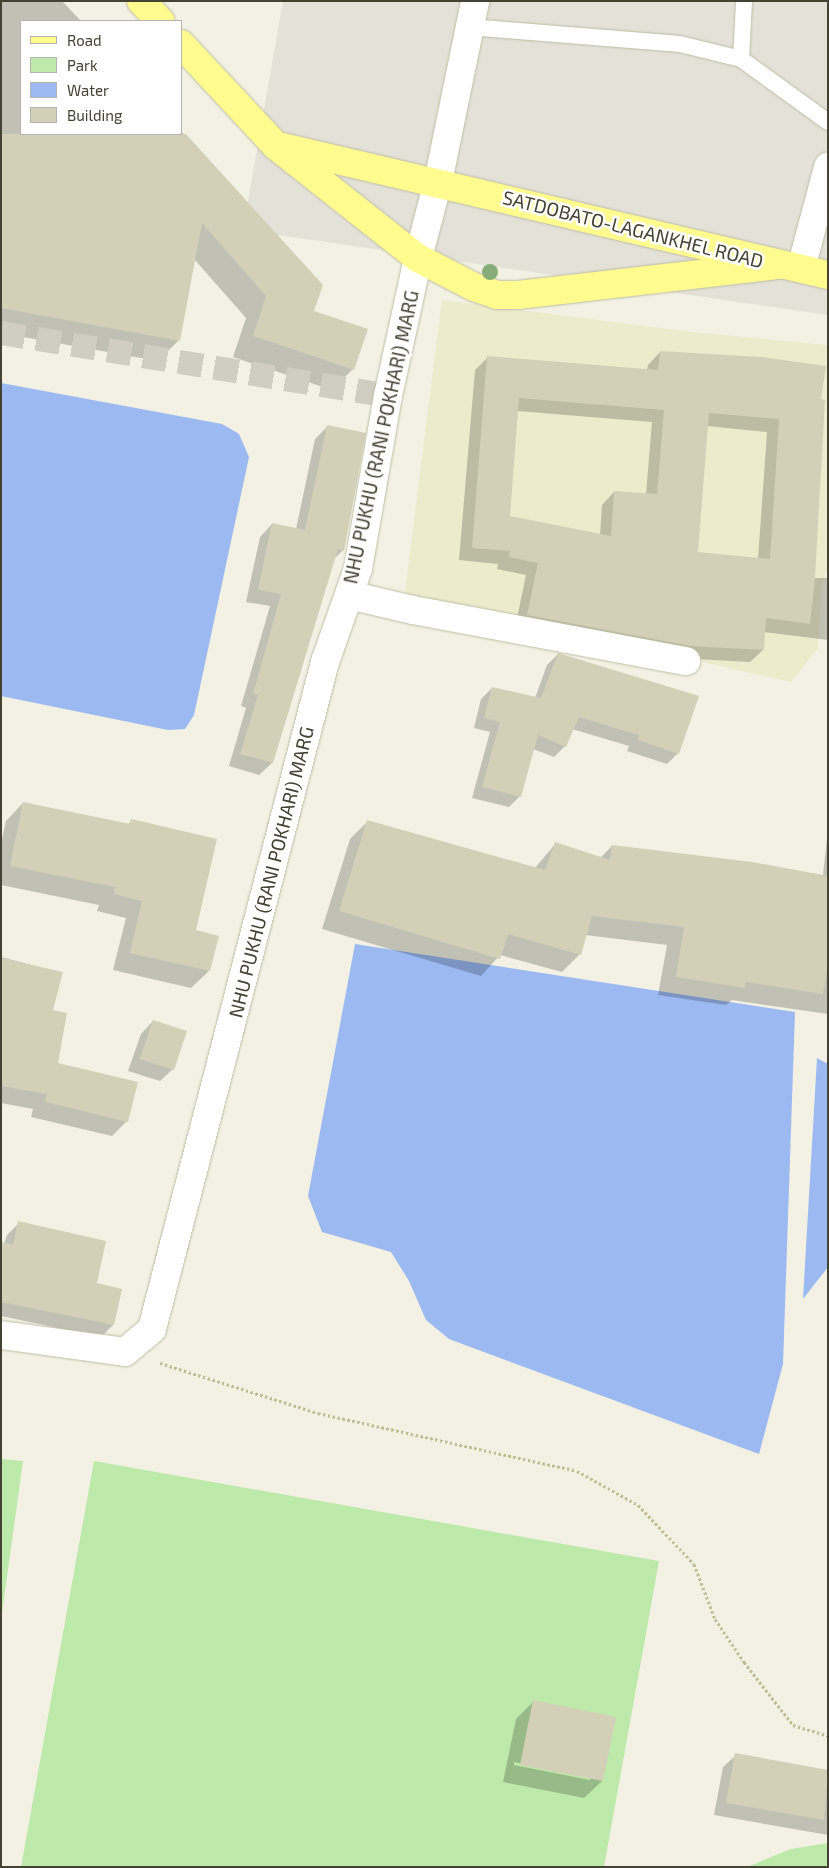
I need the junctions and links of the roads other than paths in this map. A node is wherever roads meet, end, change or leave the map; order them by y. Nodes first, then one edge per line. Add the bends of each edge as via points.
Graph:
1 (141, 1) edge
2 (475, 1) edge
3 (744, 1) edge
4 (159, 20) edge
5 (469, 28) junction
6 (182, 45) edge
7 (742, 59) junction
8 (828, 122) edge
9 (276, 146) junction
10 (828, 167) edge
11 (438, 182) junction
12 (418, 258) junction
13 (789, 266) junction
14 (828, 275) edge
15 (349, 595) junction
16 (686, 661) dead end
17 (1, 1335) edge

1 - 4 main road
2 - 5 street, NHU PUKHU (RANI POKHARI) MARG
3 - 7 lane
5 - 7 lane via 680,44
5 - 11 street, NHU PUKHU (RANI POKHARI) MARG
6 - 9 main road
7 - 8 lane
9 - 11 main road, SATDOBATO-LAGANKHEL ROAD
9 - 12 main road
10 - 13 street
11 - 12 street, NHU PUKHU (RANI POKHARI) MARG
11 - 13 main road, SATDOBATO-LAGANKHEL ROAD
12 - 13 main road via 497,295
12 - 15 street, NHU PUKHU (RANI POKHARI) MARG via 388,396 358,569
13 - 14 main road, SATDOBATO-LAGANKHEL ROAD
15 - 16 street
15 - 17 street, NHU PUKHU (RANI POKHARI) MARG via 325,662 152,1328 125,1352

